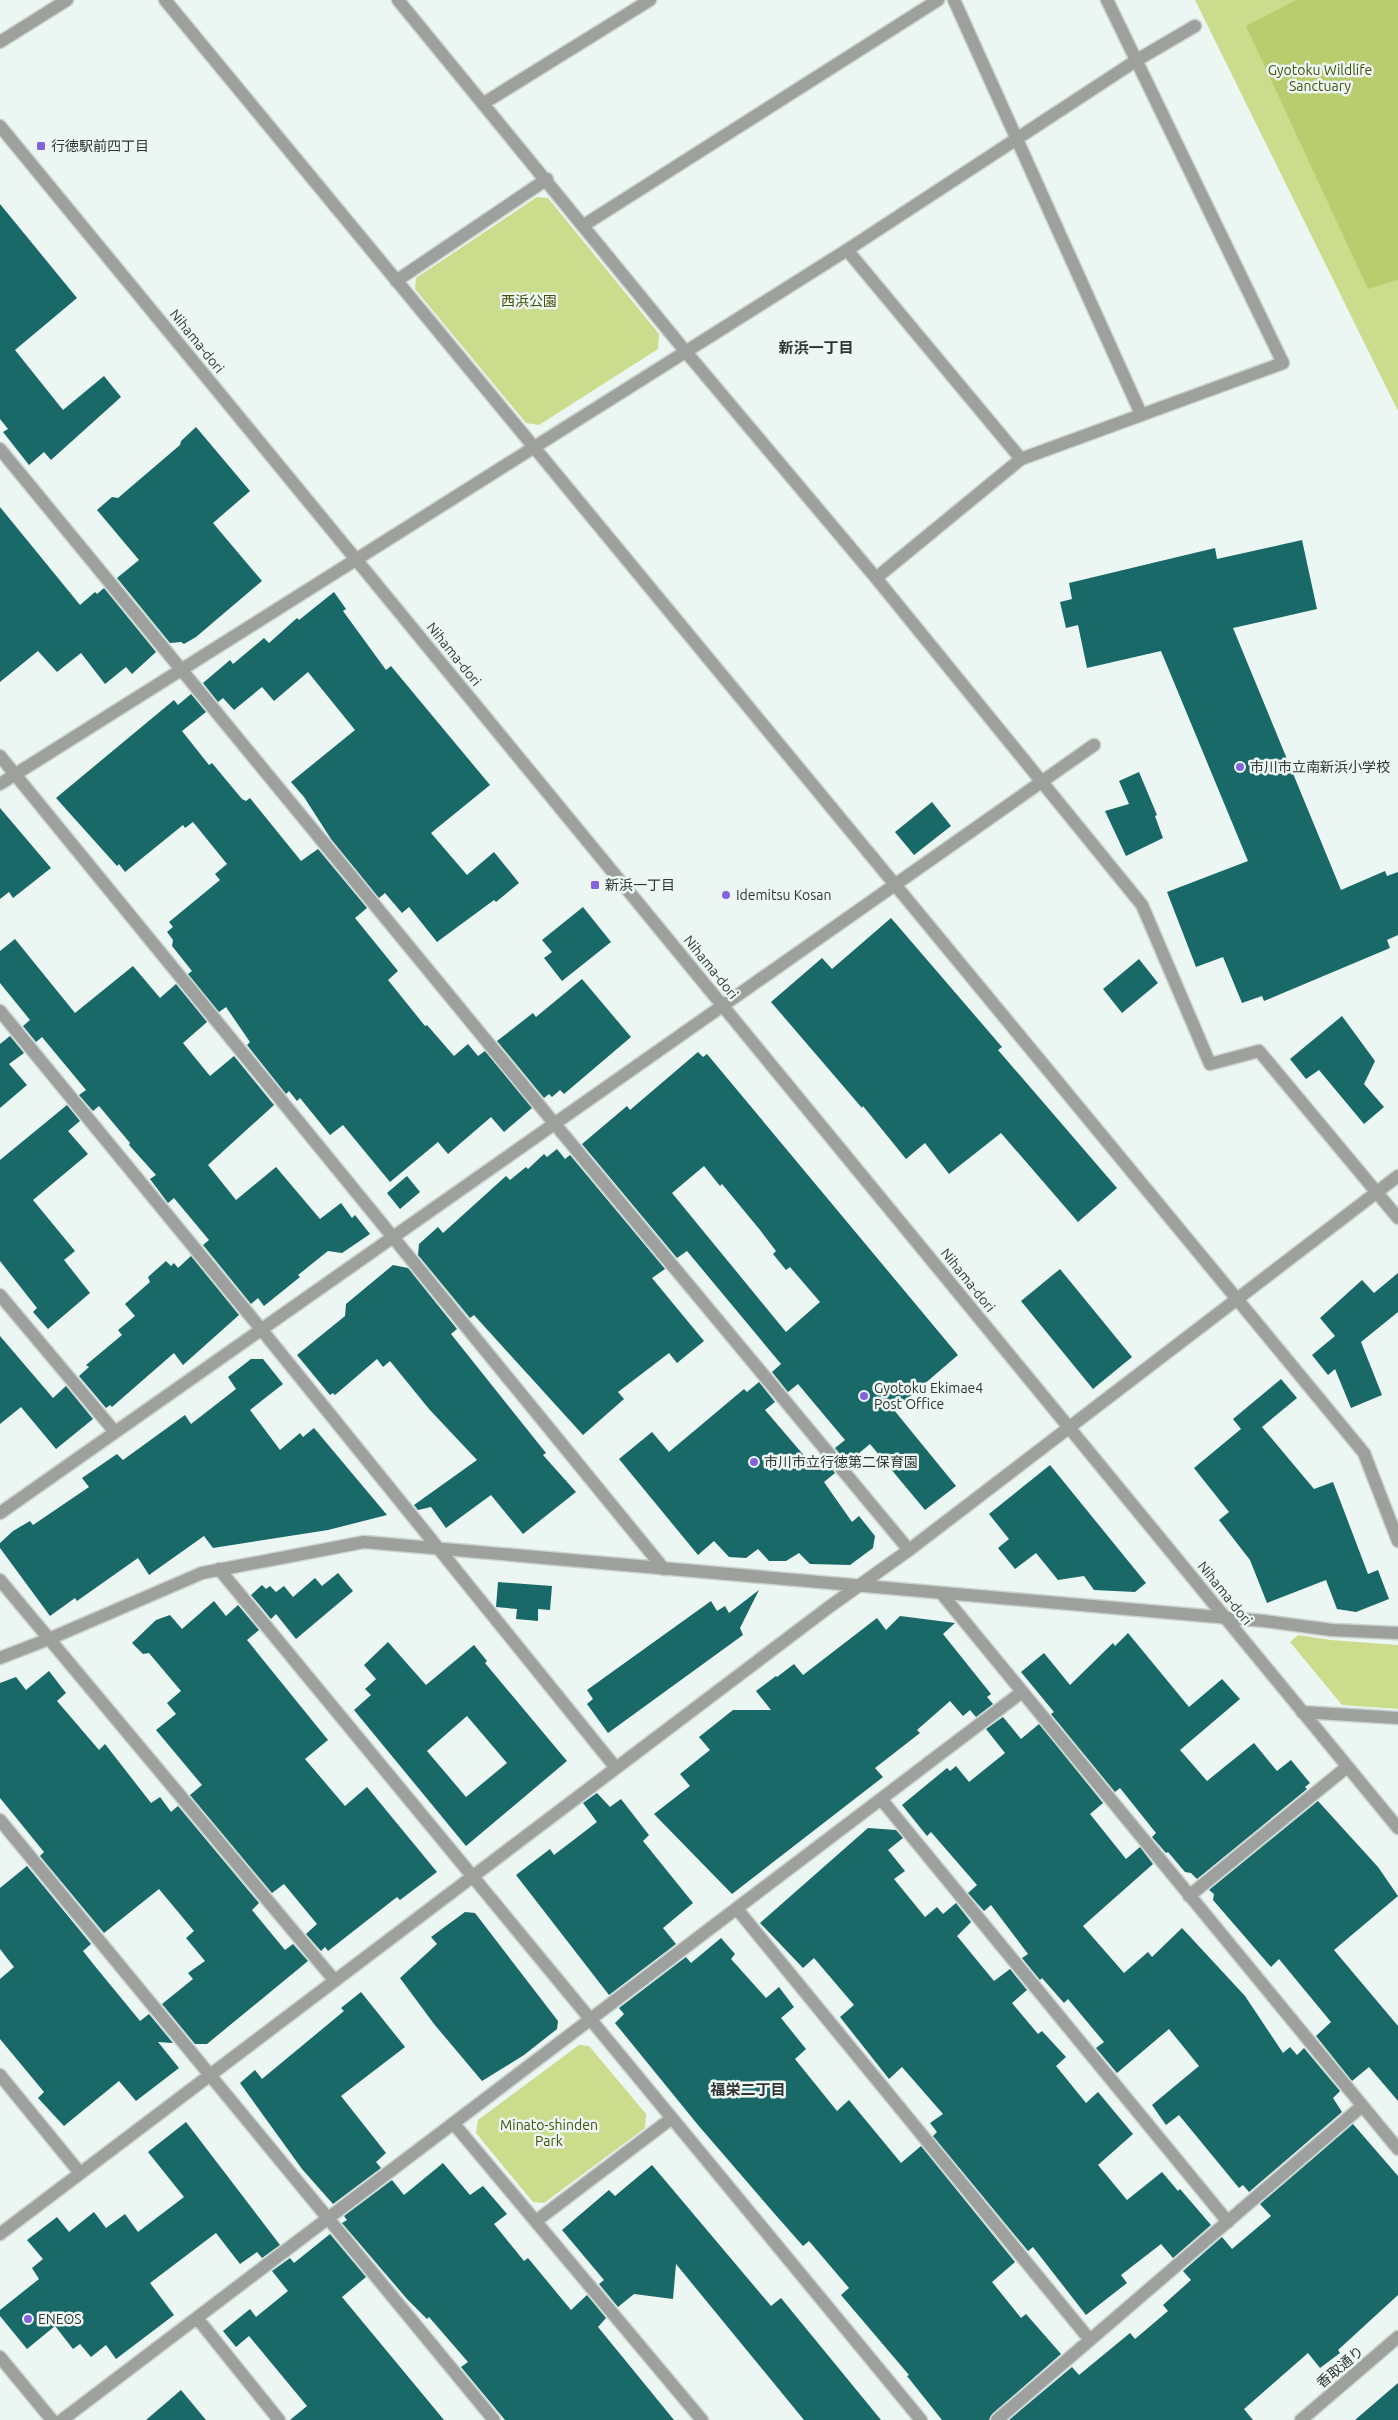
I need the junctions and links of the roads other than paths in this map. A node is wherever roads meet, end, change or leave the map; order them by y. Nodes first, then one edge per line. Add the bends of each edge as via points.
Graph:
1 (67, 0) edge
2 (165, 0) edge
3 (398, 0) edge
4 (650, 0) edge
5 (938, 0) edge
6 (954, 0) edge
7 (1107, 0) edge
8 (1195, 26) dead end
9 (0, 42) edge
10 (1136, 60) junction
11 (484, 103) junction
12 (0, 126) edge
13 (1018, 139) junction
14 (547, 179) junction
15 (584, 225) junction
16 (847, 250) junction
17 (396, 280) junction
18 (686, 352) junction
19 (1141, 414) junction
20 (533, 447) junction
21 (0, 449) edge
22 (1020, 459) junction
23 (356, 559) junction
24 (876, 578) junction
25 (181, 669) junction
26 (1094, 745) dead end
27 (0, 756) edge
28 (15, 774) junction
29 (1043, 782) junction
30 (0, 784) edge
31 (893, 884) junction
32 (723, 1005) junction
33 (0, 1011) edge
34 (554, 1123) junction
35 (1398, 1176) edge
36 (1376, 1192) junction
37 (1398, 1218) edge
38 (394, 1236) junction
39 (0, 1295) edge
40 (1236, 1298) junction
41 (261, 1329) junction
42 (1069, 1427) junction
43 (115, 1432) junction
44 (0, 1513) edge
45 (1398, 1541) edge
46 (438, 1548) junction
47 (908, 1550) junction
48 (219, 1569) junction
49 (664, 1569) junction
50 (0, 1580) edge
51 (858, 1587) junction
52 (942, 1594) junction
53 (1227, 1618) junction
54 (1398, 1633) edge
55 (49, 1640) junction
56 (0, 1658) edge
57 (1022, 1692) junction
58 (1302, 1712) junction
59 (1398, 1718) edge
60 (1347, 1767) junction
61 (616, 1768) junction
62 (881, 1799) junction
63 (0, 1820) edge
64 (1398, 1828) edge
65 (473, 1876) junction
66 (1190, 1896) junction
67 (737, 1909) junction
68 (335, 1981) junction
69 (591, 2020) junction
70 (0, 2075) edge
71 (209, 2076) junction
72 (1362, 2106) junction
73 (672, 2118) junction
74 (454, 2124) junction
75 (1398, 2149) edge
76 (80, 2173) junction
77 (328, 2219) junction
78 (536, 2221) junction
79 (1228, 2222) junction
80 (0, 2234) edge
81 (197, 2318) junction
82 (1398, 2337) edge
83 (1090, 2340) junction
84 (0, 2357) edge
85 (52, 2420) edge
86 (62, 2420) edge
87 (279, 2420) edge
88 (494, 2420) edge
89 (702, 2420) edge
90 (921, 2420) edge
91 (997, 2420) edge
92 (1301, 2420) edge

1 - 9 street
2 - 17 street
3 - 11 street
4 - 11 street
5 - 15 street
6 - 13 street
7 - 10 street
8 - 10 street
10 - 13 street
10 - 19 street via 1283,363
11 - 14 street
12 - 23 street, Nihama-dori
13 - 16 street
13 - 19 street
14 - 15 street
14 - 17 street
15 - 18 street
16 - 18 street
16 - 22 street
17 - 20 street
18 - 20 street
18 - 24 street
19 - 22 street
20 - 23 street
20 - 31 street
21 - 25 street
22 - 24 street
23 - 25 street
23 - 32 street, Nihama-dori
24 - 29 street
25 - 28 street
25 - 34 street
26 - 29 street
27 - 28 street
28 - 30 street
28 - 38 street
29 - 31 street
29 - 36 street via 1142,905 1210,1064 1260,1051
31 - 32 street
31 - 40 street
32 - 34 street
32 - 42 street, Nihama-dori
33 - 41 street
34 - 38 street
34 - 47 street
35 - 36 street
36 - 37 street
36 - 40 street
38 - 41 street
38 - 49 street
39 - 43 street
40 - 42 street
40 - 45 street via 1364,1454
41 - 43 street
41 - 46 street
42 - 47 street
42 - 53 street, Nihama-dori
43 - 44 street
46 - 48 street via 364,1542
46 - 49 street
46 - 61 street
47 - 51 street
48 - 55 street via 202,1573
48 - 65 street
49 - 51 street
50 - 55 street
51 - 52 street
51 - 61 street
52 - 53 street
52 - 57 street
53 - 54 street via 1332,1630
53 - 58 street, Nihama-dori
55 - 56 street
55 - 68 street
57 - 62 street
57 - 66 street
58 - 59 street
58 - 60 street, Nihama-dori
60 - 64 street, Nihama-dori
60 - 66 street
61 - 65 street
62 - 67 street
62 - 79 street
63 - 71 street
65 - 68 street
65 - 69 street
66 - 72 street
67 - 69 street
67 - 83 street
68 - 71 street
69 - 73 street
69 - 74 street
70 - 76 street
71 - 76 street
71 - 77 street
72 - 75 street
72 - 79 street
73 - 78 street
73 - 90 street
74 - 77 street
74 - 78 street
76 - 80 street
77 - 81 street
77 - 88 street
78 - 89 street
79 - 83 street
81 - 86 street
81 - 87 street
82 - 92 street, 香取通り
83 - 91 street
84 - 85 street

